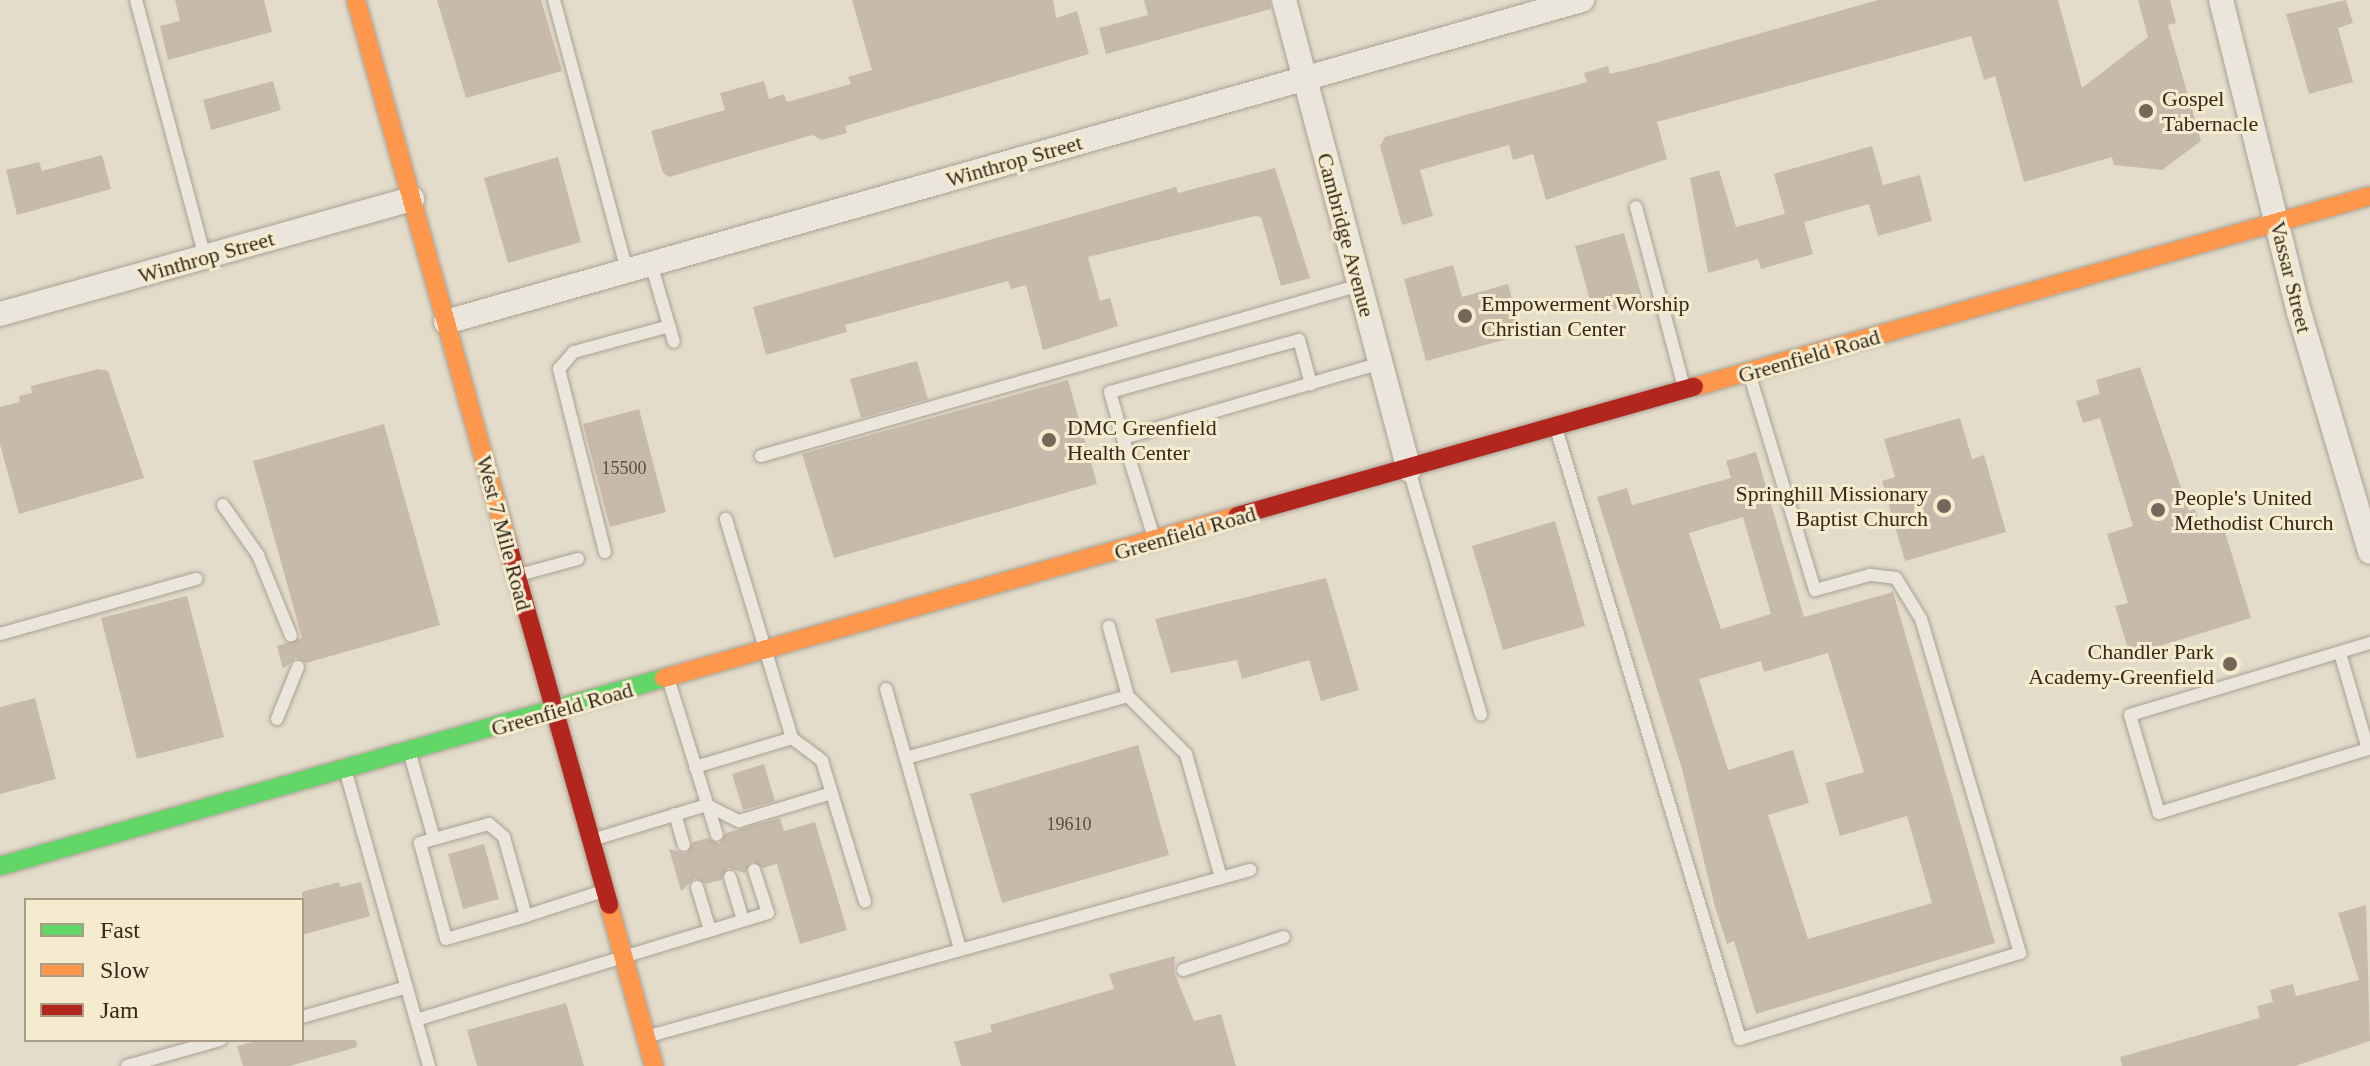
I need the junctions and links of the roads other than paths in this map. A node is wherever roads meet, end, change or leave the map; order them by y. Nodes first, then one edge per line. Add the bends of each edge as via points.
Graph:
1 (136, 0) edge
2 (356, 0) edge
3 (554, 0) edge
4 (1284, 0) edge
5 (1582, 0) edge
6 (2221, 0) edge
7 (1305, 78) junction
8 (2370, 196) edge
9 (412, 199) junction
10 (1636, 207) dead end
11 (2278, 223) junction
12 (205, 257) junction
13 (651, 264) junction
14 (627, 271) junction
15 (1360, 285) junction
16 (0, 314) edge
17 (446, 322) junction
18 (670, 326) junction
19 (674, 342) dead end
20 (1381, 363) junction
21 (1749, 373) junction
22 (1311, 384) junction
23 (1684, 392) junction
24 (1556, 428) junction
25 (1123, 438) junction
26 (761, 456) dead end
27 (1409, 470) junction
28 (223, 505) dead end
29 (726, 519) dead end
30 (1155, 541) junction
31 (605, 552) dead end
32 (2370, 552) edge
33 (578, 559) dead end
34 (516, 576) junction
35 (196, 579) dead end
36 (1109, 627) dead end
37 (0, 634) edge
38 (291, 636) dead end
39 (2370, 643) edge
40 (765, 651) junction
41 (2340, 653) junction
42 (298, 667) dead end
43 (668, 678) junction
44 (886, 689) dead end
45 (1128, 696) junction
46 (553, 711) junction
47 (1481, 715) dead end
48 (277, 719) dead end
49 (792, 738) junction
50 (409, 751) junction
51 (906, 758) junction
52 (695, 767) junction
53 (345, 769) junction
54 (832, 793) junction
55 (707, 805) junction
56 (675, 814) junction
57 (717, 835) dead end
58 (434, 839) junction
59 (590, 841) junction
60 (684, 845) dead end
61 (0, 866) edge
62 (754, 870) dead end
63 (1250, 870) dead end
64 (730, 877) dead end
65 (1221, 878) junction
66 (697, 887) dead end
67 (604, 891) junction
68 (865, 902) dead end
69 (526, 916) junction
70 (743, 920) junction
71 (710, 930) junction
72 (1284, 937) dead end
73 (960, 949) junction
74 (623, 955) junction
75 (1183, 970) dead end
76 (407, 987) junction
77 (304, 1016) edge
78 (416, 1020) junction
79 (646, 1037) junction
80 (213, 1042) edge
81 (127, 1066) edge
82 (429, 1066) edge
83 (654, 1066) edge

1 - 12 lane
2 - 9 main road, West 7 Mile Road
3 - 14 lane
4 - 7 street, Cambridge Avenue
5 - 7 street, Winthrop Street
6 - 11 street, Vassar Street
7 - 13 street, Winthrop Street
7 - 15 street, Cambridge Avenue
8 - 11 main road, Greenfield Road
9 - 12 street, Winthrop Street
9 - 17 main road, West 7 Mile Road
10 - 23 lane
11 - 21 main road, Greenfield Road
11 - 32 street, Vassar Street
12 - 16 street, Winthrop Street
13 - 14 street, Winthrop Street
13 - 18 lane
14 - 17 street, Winthrop Street
15 - 20 street, Cambridge Avenue
15 - 26 lane
17 - 34 main road, West 7 Mile Road
18 - 19 lane
18 - 31 lane via 574,352 559,369
20 - 22 lane
20 - 27 street, Cambridge Avenue
21 - 23 main road, Greenfield Road
21 - 24 lane via 1815,590 1870,575 1896,578 1921,619 2020,953 1740,1039
22 - 25 lane
22 - 25 lane via 1299,340 1110,392
23 - 24 main road, Greenfield Road
24 - 27 main road, Greenfield Road
25 - 30 lane
27 - 30 main road, Greenfield Road
27 - 47 lane
28 - 38 lane via 258,555
29 - 40 lane
30 - 40 main road, Greenfield Road
33 - 34 lane
34 - 46 main road, West 7 Mile Road
35 - 37 lane
36 - 45 lane
39 - 41 lane
40 - 43 main road, Greenfield Road
40 - 49 lane
41 - 41 lane via 2130,715 2159,813 2368,749
42 - 48 lane
43 - 46 main road, Greenfield Road
43 - 52 lane
44 - 51 lane
45 - 51 lane
45 - 65 lane via 1186,754
46 - 50 main road, Greenfield Road
46 - 59 main road, West 7 Mile Road
49 - 52 lane
49 - 54 lane via 822,761
50 - 53 main road, Greenfield Road
50 - 58 lane
51 - 73 lane
52 - 55 lane
53 - 61 main road, Greenfield Road
53 - 76 lane
54 - 55 lane via 740,824
54 - 68 lane
55 - 56 lane
55 - 57 lane
56 - 59 lane
56 - 60 lane
58 - 69 lane via 489,824 504,837
58 - 69 lane via 420,843 446,939
59 - 67 main road, West 7 Mile Road
62 - 70 lane via 768,913
63 - 65 lane
64 - 70 lane
65 - 73 lane
66 - 71 lane
67 - 69 lane
67 - 74 main road, West 7 Mile Road
70 - 71 lane
71 - 74 lane
72 - 75 lane
73 - 79 lane
74 - 78 lane
74 - 79 main road, West 7 Mile Road
76 - 77 lane
76 - 78 lane
78 - 82 lane
79 - 83 main road, West 7 Mile Road
80 - 81 lane

